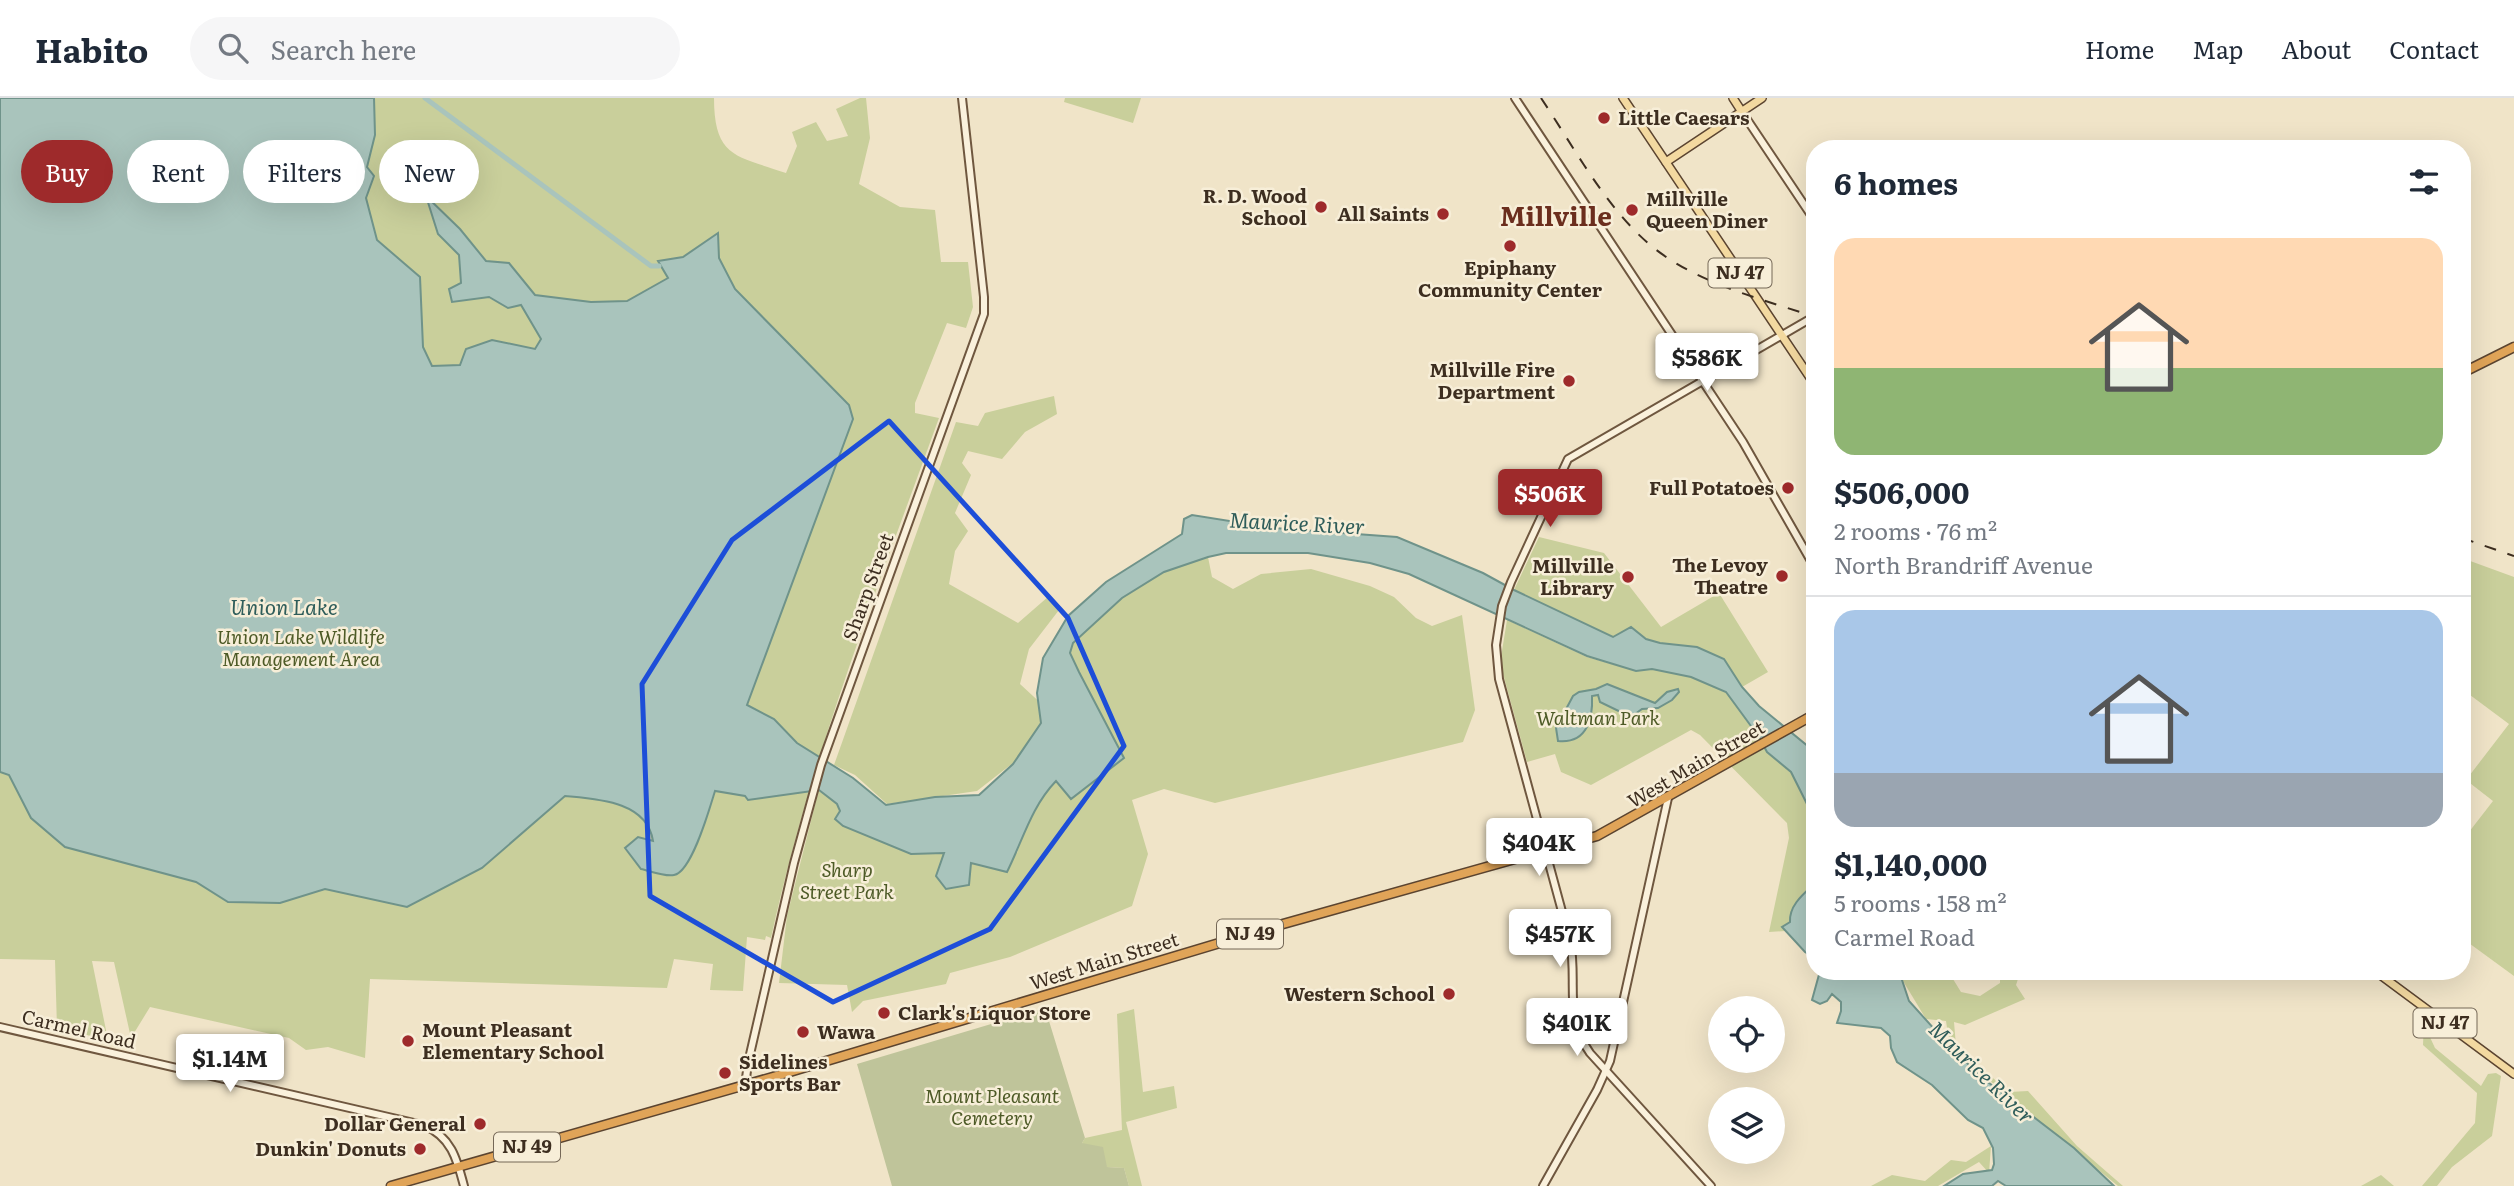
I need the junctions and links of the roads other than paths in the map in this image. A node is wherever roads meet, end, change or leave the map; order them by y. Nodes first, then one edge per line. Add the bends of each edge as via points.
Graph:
1 (962, 98) edge
2 (1514, 98) edge
3 (1623, 98) edge
4 (1732, 98) edge
5 (1762, 98) edge
6 (1742, 112) junction
7 (1666, 162) junction
8 (1806, 208) edge
9 (1806, 321) edge
10 (1780, 334) junction
11 (2514, 347) edge
12 (2471, 368) edge
13 (1806, 372) edge
14 (1702, 380) junction
15 (1806, 552) edge
16 (1806, 719) edge
17 (1668, 798) junction
18 (1545, 851) junction
19 (2387, 980) edge
20 (0, 1027) edge
21 (1606, 1071) junction
22 (2514, 1074) edge
23 (745, 1086) junction
24 (459, 1167) junction
25 (391, 1186) edge
26 (464, 1186) edge
27 (1543, 1186) edge
28 (1711, 1186) edge

1 - 23 street, Sharp Street via 984,314 821,765 794,863
2 - 14 street
3 - 7 main road, NJ 47
4 - 6 main road
5 - 6 main road
6 - 7 main road
6 - 8 street
7 - 10 main road, NJ 47
9 - 10 street
10 - 13 main road, NJ 47
10 - 14 street
11 - 12 highway
14 - 15 street
14 - 18 street via 1569,458 1511,582 1499,618 1499,679
16 - 17 highway, West Main Street / NJ 49
17 - 18 highway, West Main Street / NJ 49 via 1604,833
17 - 21 street
18 - 21 street via 1572,952 1576,1027
18 - 23 highway, West Main Street / NJ 49 via 1283,924
19 - 22 main road, NJ 47
20 - 24 street, Carmel Road via 423,1125 449,1144
21 - 27 street
21 - 28 street
23 - 24 highway, West Main Street / NJ 49
24 - 25 highway, West Main Street / NJ 49
24 - 26 street, Carmel Road

